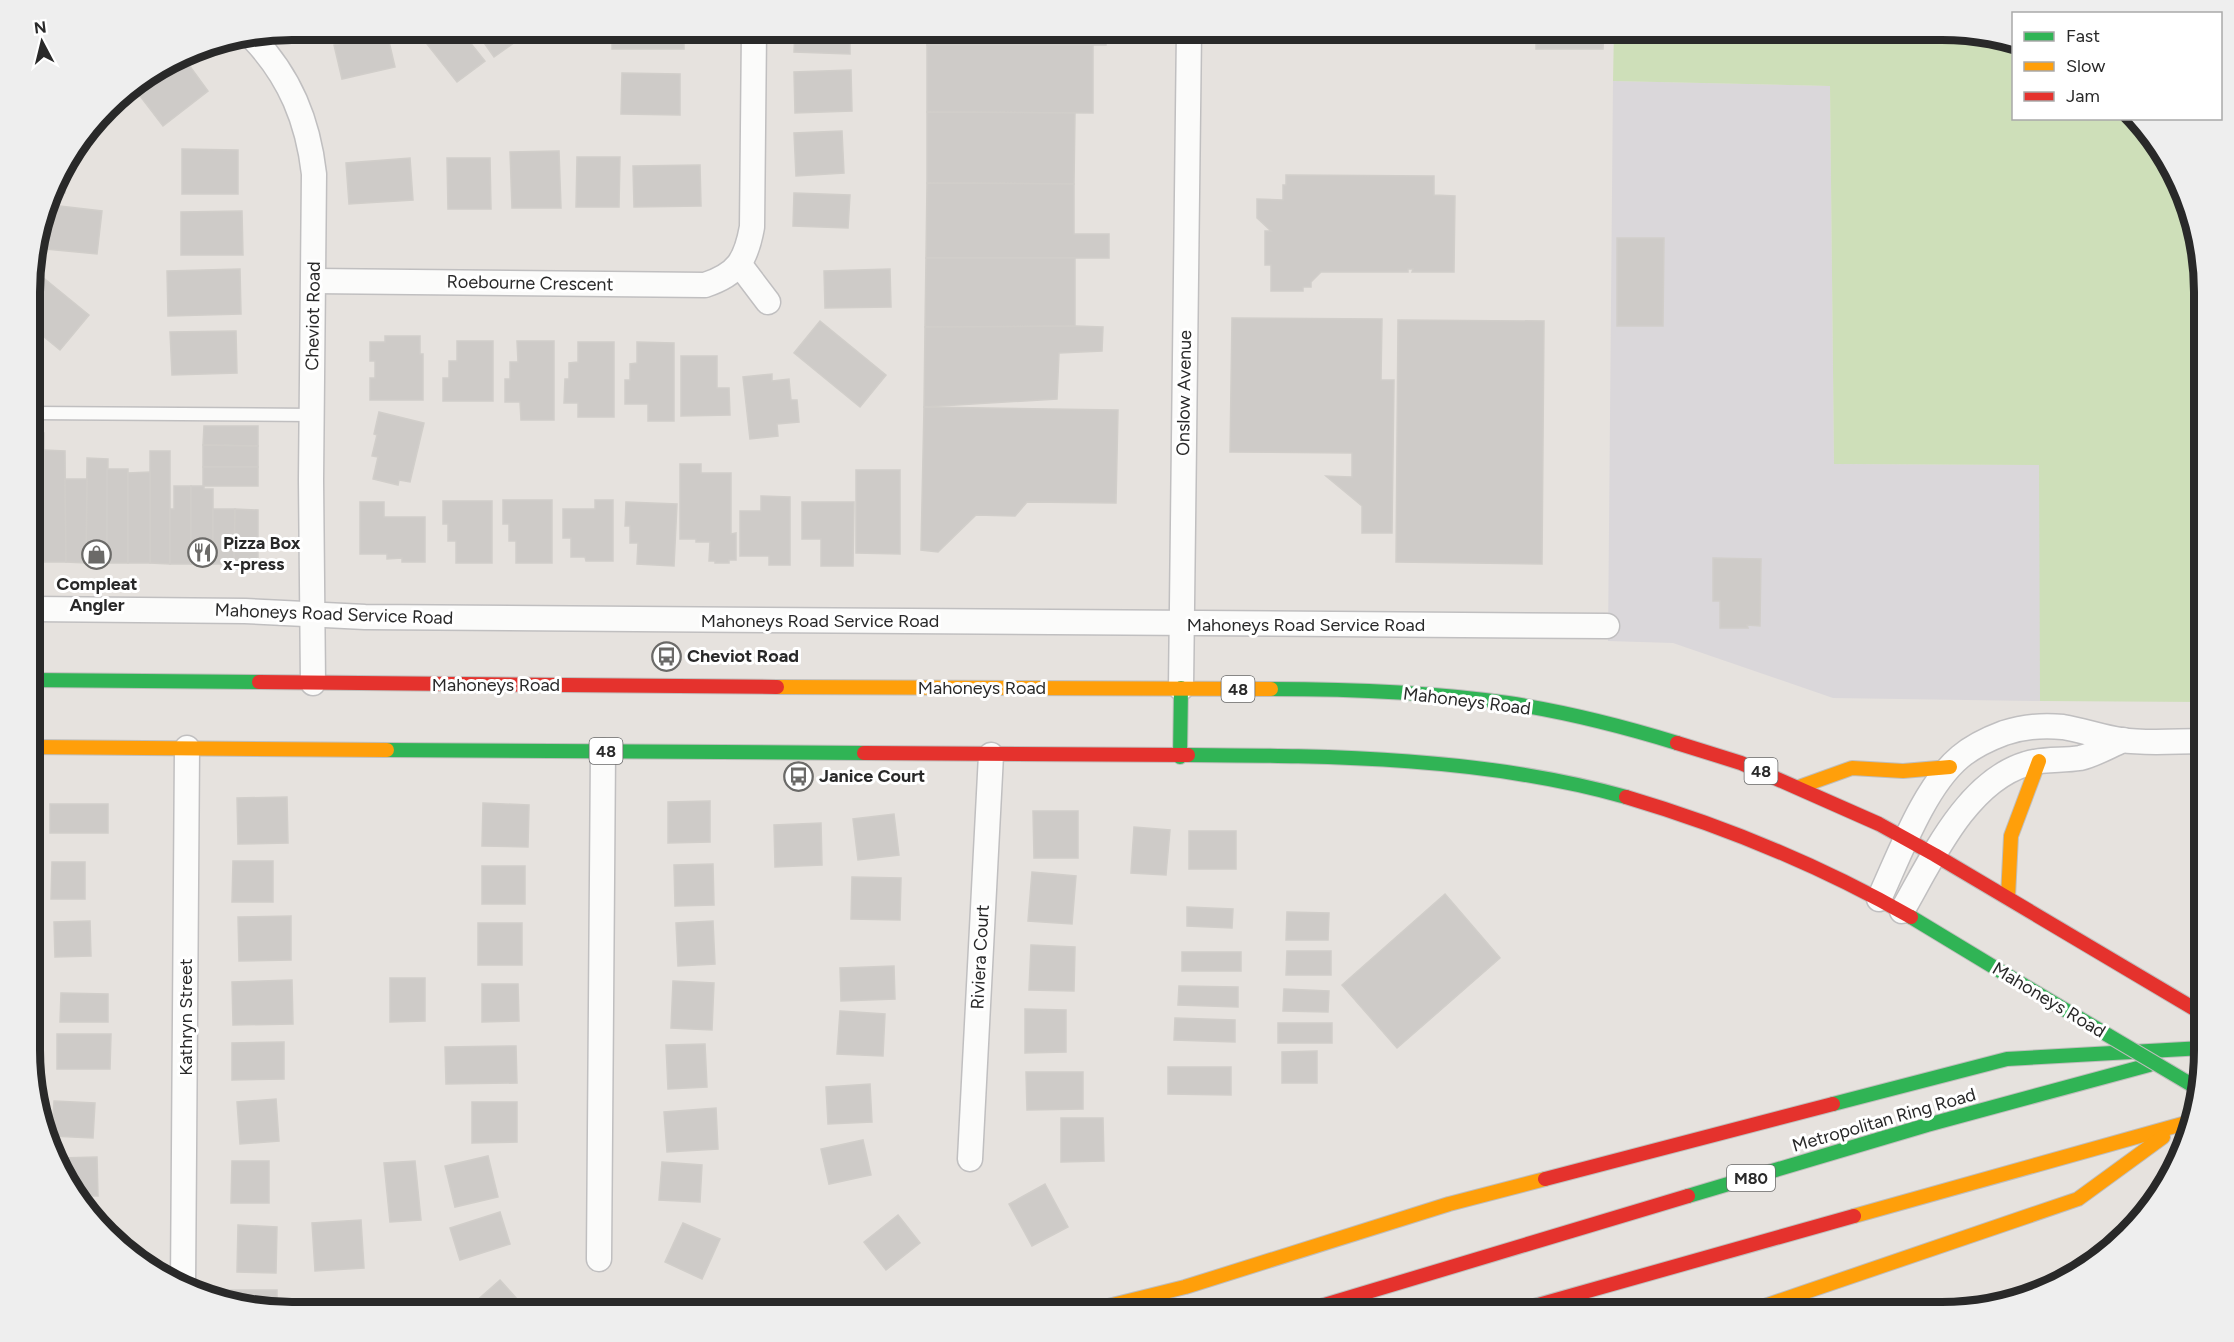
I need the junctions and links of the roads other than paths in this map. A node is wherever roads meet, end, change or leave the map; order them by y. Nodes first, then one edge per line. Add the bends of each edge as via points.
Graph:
1 (754, 40) edge
2 (1189, 40) edge
3 (258, 43) edge
4 (740, 265) junction
5 (314, 281) junction
6 (768, 302) dead end
7 (40, 413) edge
8 (312, 415) junction
9 (40, 609) edge
10 (311, 614) junction
11 (1181, 624) junction
12 (1607, 626) dead end
13 (40, 680) edge
14 (313, 683) junction
15 (1181, 688) junction
16 (2123, 740) junction
17 (2193, 741) edge
18 (40, 747) edge
19 (187, 748) junction
20 (603, 751) junction
21 (991, 755) junction
22 (1180, 757) junction
23 (2039, 761) junction
24 (1950, 767) junction
25 (1798, 787) junction
26 (1906, 840) junction
27 (1935, 855) junction
28 (2008, 897) junction
29 (1879, 899) junction
30 (1902, 911) junction
31 (2193, 1008) edge
32 (2193, 1050) edge
33 (2193, 1052) edge
34 (2191, 1084) edge
35 (2182, 1124) edge
36 (2182, 1125) edge
37 (970, 1159) dead end
38 (599, 1259) dead end
39 (183, 1276) edge
40 (1124, 1302) edge
41 (1334, 1302) edge
42 (1549, 1302) edge
43 (1775, 1302) edge

1 - 4 street via 752,226
2 - 11 street, Onslow Avenue
3 - 5 street, Cheviot Road via 291,89 307,130 314,174
4 - 5 street, Roebourne Crescent via 705,285
4 - 6 street
5 - 8 street, Cheviot Road
7 - 8 lane
8 - 10 street, Cheviot Road
9 - 10 street, Mahoneys Road Service Road
10 - 11 street, Mahoneys Road Service Road via 364,618
10 - 14 street, Cheviot Road
11 - 12 street, Mahoneys Road Service Road
11 - 15 street, Onslow Avenue
13 - 14 main road, Mahoneys Road / 48
14 - 15 main road, Mahoneys Road / 48
15 - 22 main road, Onslow Avenue
15 - 25 main road, Mahoneys Road / 48 via 1361,690 1508,703 1634,730 1741,763
16 - 17 street
16 - 23 street via 2081,758
16 - 24 street via 2062,727 2017,729 1976,745
18 - 19 main road, Mahoneys Road / 48
19 - 20 main road, Mahoneys Road / 48
19 - 39 street, Kathryn Street
20 - 21 main road, Mahoneys Road / 48
20 - 38 street
21 - 22 main road, Mahoneys Road / 48
21 - 37 street, Riviera Court
22 - 29 main road, Mahoneys Road / 48 via 1372,759 1482,768 1563,782 1638,801 1737,834
23 - 27 street via 2013,768 1987,785
23 - 28 main road via 2011,836
24 - 25 main road via 1903,771 1852,768
24 - 26 street
25 - 26 main road, Mahoneys Road / 48
26 - 27 main road, Mahoneys Road / 48
26 - 29 street
27 - 28 main road, Mahoneys Road / 48
27 - 30 street
28 - 31 main road, Mahoneys Road / 48
29 - 30 main road, Mahoneys Road / 48
30 - 34 main road, Mahoneys Road / 48, bridge
32 - 40 main road via 2007,1059 1449,1204 1185,1287
33 - 41 main road, Metropolitan Ring Road / M80 via 1927,1125
35 - 42 main road
36 - 43 main road via 2078,1199

